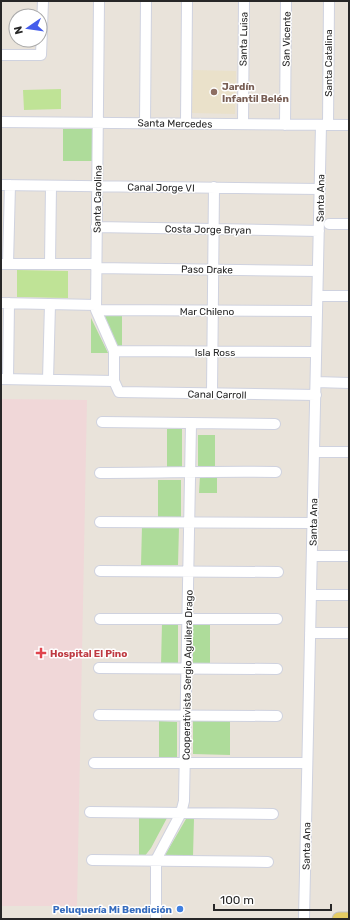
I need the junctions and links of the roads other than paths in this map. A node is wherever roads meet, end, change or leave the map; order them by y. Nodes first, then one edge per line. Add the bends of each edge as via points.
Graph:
1 (43, 1) edge
2 (99, 1) edge
3 (146, 1) edge
4 (187, 1) edge
5 (244, 1) edge
6 (286, 1) edge
7 (329, 1) edge
8 (1, 55) edge
9 (1, 122) edge
10 (98, 122) junction
11 (145, 123) junction
12 (186, 123) junction
13 (243, 124) junction
14 (285, 124) junction
15 (325, 125) junction
16 (349, 125) edge
17 (5, 185) edge
18 (51, 186) junction
19 (97, 186) junction
20 (214, 188) junction
21 (320, 189) junction
22 (329, 224) dead end
23 (349, 224) edge
24 (96, 228) junction
25 (214, 229) junction
26 (319, 231) junction
27 (5, 264) edge
28 (50, 264) junction
29 (96, 266) junction
30 (213, 270) junction
31 (318, 271) junction
32 (318, 296) junction
33 (349, 296) edge
34 (5, 303) edge
35 (50, 304) junction
36 (96, 307) junction
37 (213, 311) junction
38 (317, 311) junction
39 (114, 351) junction
40 (212, 352) junction
41 (316, 352) junction
42 (5, 379) edge
43 (48, 380) junction
44 (114, 381) junction
45 (316, 382) junction
46 (349, 383) edge
47 (119, 392) joint
48 (212, 393) junction
49 (316, 395) junction
50 (102, 422) dead end
51 (191, 424) junction
52 (275, 424) dead end
53 (314, 452) junction
54 (349, 452) edge
55 (276, 472) dead end
56 (100, 473) dead end
57 (190, 473) junction
58 (100, 522) dead end
59 (189, 522) junction
60 (313, 523) junction
61 (312, 556) junction
62 (349, 556) edge
63 (100, 571) dead end
64 (188, 571) junction
65 (278, 572) dead end
66 (311, 595) junction
67 (349, 595) edge
68 (100, 619) dead end
69 (188, 619) junction
70 (277, 619) dead end
71 (349, 632) edge
72 (310, 633) junction
73 (99, 668) dead end
74 (187, 668) junction
75 (277, 669) dead end
76 (99, 715) dead end
77 (186, 715) junction
78 (277, 716) dead end
79 (94, 763) dead end
80 (186, 763) junction
81 (307, 763) junction
82 (90, 812) dead end
83 (181, 813) junction
84 (273, 814) dead end
85 (92, 860) dead end
86 (156, 860) junction
87 (268, 862) dead end
88 (156, 919) edge
89 (304, 919) edge
90 (339, 919) edge
91 (349, 919) edge

1 - 8 street via 41,55
2 - 10 street, Santa Carolina
3 - 11 street
4 - 12 street
5 - 13 street, Santa Luisa
6 - 14 street, San Vicente
7 - 15 street, Santa Catalina
9 - 10 street, Santa Mercedes
10 - 11 street, Santa Mercedes
10 - 19 street, Santa Carolina
11 - 12 street, Santa Mercedes
12 - 13 street, Santa Mercedes
13 - 14 street, Santa Mercedes
14 - 15 street, Santa Mercedes
15 - 16 street, Santa Mercedes
15 - 21 street, Santa Ana
17 - 18 street, Canal Jorge VI
17 - 27 street
18 - 19 street, Canal Jorge VI
18 - 28 street
19 - 20 street, Canal Jorge VI
19 - 24 street, Santa Carolina
20 - 21 street, Canal Jorge VI
20 - 25 street
21 - 26 street, Santa Ana
22 - 23 street
24 - 25 street, Costa Jorge Bryan
24 - 29 street, Santa Carolina
25 - 26 street, Costa Jorge Bryan
25 - 30 street
26 - 31 street, Santa Ana
27 - 28 street, Paso Drake
28 - 29 street, Paso Drake
29 - 30 street, Paso Drake
29 - 36 street, Santa Carolina
30 - 31 street, Paso Drake
30 - 37 street
31 - 32 street, Santa Ana
32 - 33 street
32 - 38 street, Santa Ana
34 - 35 street, Mar Chileno
34 - 42 street
35 - 36 street, Mar Chileno
35 - 43 street
36 - 37 street, Mar Chileno
36 - 39 street, Santa Carolina
37 - 38 street, Mar Chileno
37 - 40 street
38 - 41 street, Santa Ana
39 - 40 street, Isla Ross
39 - 44 street, Santa Carolina
40 - 41 street, Isla Ross
40 - 48 street
41 - 45 street, Santa Ana
42 - 43 street
43 - 44 street
44 - 47 street, Santa Carolina
45 - 46 street
45 - 49 street, Santa Ana
47 - 48 street, Canal Carroll
48 - 49 street, Canal Carroll
49 - 53 street, Santa Ana
50 - 51 street
51 - 52 street
51 - 57 street, Cooperativista Sergio Aguilera Drago
53 - 54 street
53 - 60 street, Santa Ana
55 - 57 street
56 - 57 street
57 - 59 street, Cooperativista Sergio Aguilera Drago
58 - 59 street
59 - 60 street
59 - 64 street, Cooperativista Sergio Aguilera Drago
60 - 61 street, Santa Ana
61 - 62 street
61 - 66 street, Santa Ana
63 - 64 street
64 - 65 street
64 - 69 street, Cooperativista Sergio Aguilera Drago
66 - 67 street
66 - 72 street, Santa Ana
68 - 69 street
69 - 70 street
69 - 74 street, Cooperativista Sergio Aguilera Drago
71 - 72 street
72 - 81 street, Santa Ana
73 - 74 street
74 - 75 street
74 - 77 street, Cooperativista Sergio Aguilera Drago
76 - 77 street
77 - 78 street
77 - 80 street, Cooperativista Sergio Aguilera Drago
79 - 80 street
80 - 81 street
80 - 83 street, Cooperativista Sergio Aguilera Drago
81 - 89 street, Santa Ana
82 - 83 street
83 - 84 street
83 - 86 street, Cooperativista Sergio Aguilera Drago
85 - 86 street
86 - 87 street
86 - 88 street, Cooperativista Sergio Aguilera Drago
90 - 91 main road

